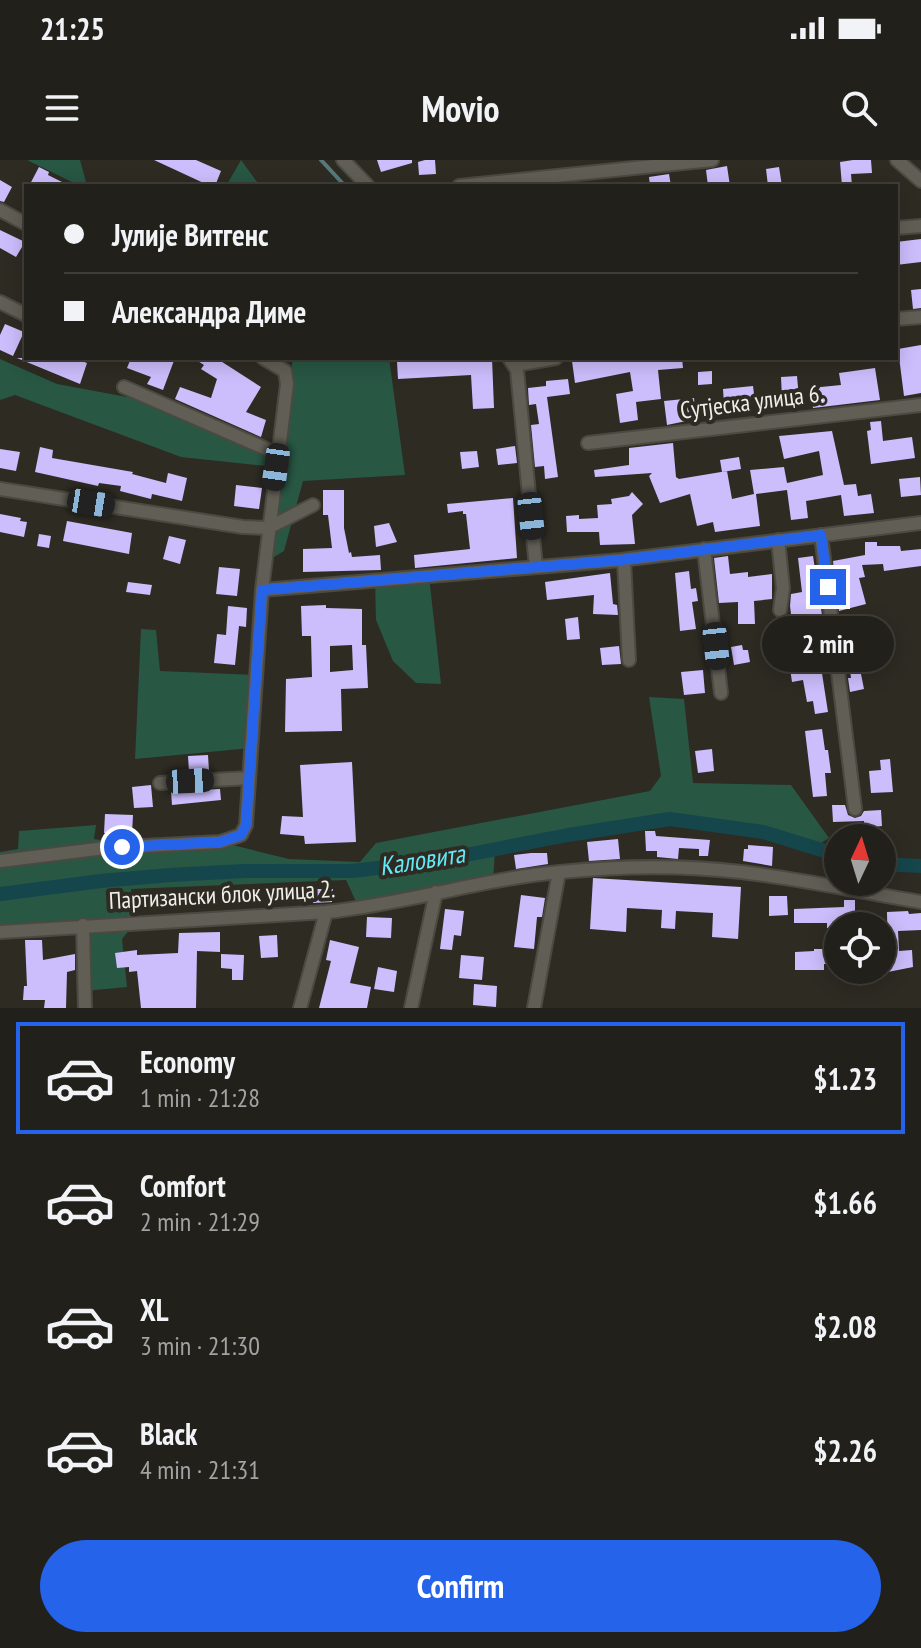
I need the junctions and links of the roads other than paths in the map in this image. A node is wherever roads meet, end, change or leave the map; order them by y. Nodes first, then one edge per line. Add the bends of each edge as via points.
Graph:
1 (343, 160) edge
2 (712, 160) edge
3 (897, 160) edge
4 (921, 181) edge
5 (366, 184) edge
6 (478, 184) edge
7 (0, 210) edge
8 (24, 223) edge
9 (921, 226) edge
10 (898, 228) edge
11 (0, 302) edge
12 (24, 314) edge
13 (921, 317) edge
14 (898, 319) edge
15 (266, 360) edge
16 (512, 361) edge
17 (124, 387) dead end
18 (921, 405) edge
19 (588, 443) dead end
20 (278, 454) junction
21 (0, 489) edge
22 (313, 505) dead end
23 (921, 523) edge
24 (268, 528) junction
25 (821, 535) junction
26 (778, 540) junction
27 (704, 549) junction
28 (624, 560) junction
29 (536, 567) junction
30 (262, 590) junction
31 (780, 610) dead end
32 (629, 660) dead end
33 (721, 693) dead end
34 (249, 778) junction
35 (160, 783) dead end
36 (855, 809) dead end
37 (0, 861) edge
38 (559, 872) junction
39 (436, 892) junction
40 (921, 902) edge
41 (326, 912) junction
42 (83, 925) junction
43 (0, 932) edge
44 (85, 1008) edge
45 (300, 1008) edge
46 (411, 1008) edge
47 (534, 1008) edge

1 - 5 street
2 - 6 street
3 - 4 street
7 - 8 street
9 - 10 street
11 - 12 street
13 - 14 street
15 - 20 street via 287,377
16 - 29 street
17 - 20 street
18 - 19 street, Сутјеска улица 6.
20 - 24 street
21 - 24 street
22 - 24 street
23 - 25 street
24 - 30 street
25 - 26 street
25 - 36 street
26 - 27 street
26 - 31 street
27 - 28 street
27 - 33 street
28 - 29 street
28 - 32 street
29 - 30 street
30 - 34 street
34 - 35 street
34 - 37 street via 246,825 241,835 230,839
38 - 39 street, Партизански блок улица 2.
38 - 40 street, Партизански блок улица 2. via 634,867 741,872
38 - 47 street
39 - 41 street, Партизански блок улица 2.
39 - 46 street
41 - 42 street, Партизански блок улица 2.
41 - 45 street
42 - 43 street, Партизански блок улица 2.
42 - 44 street

